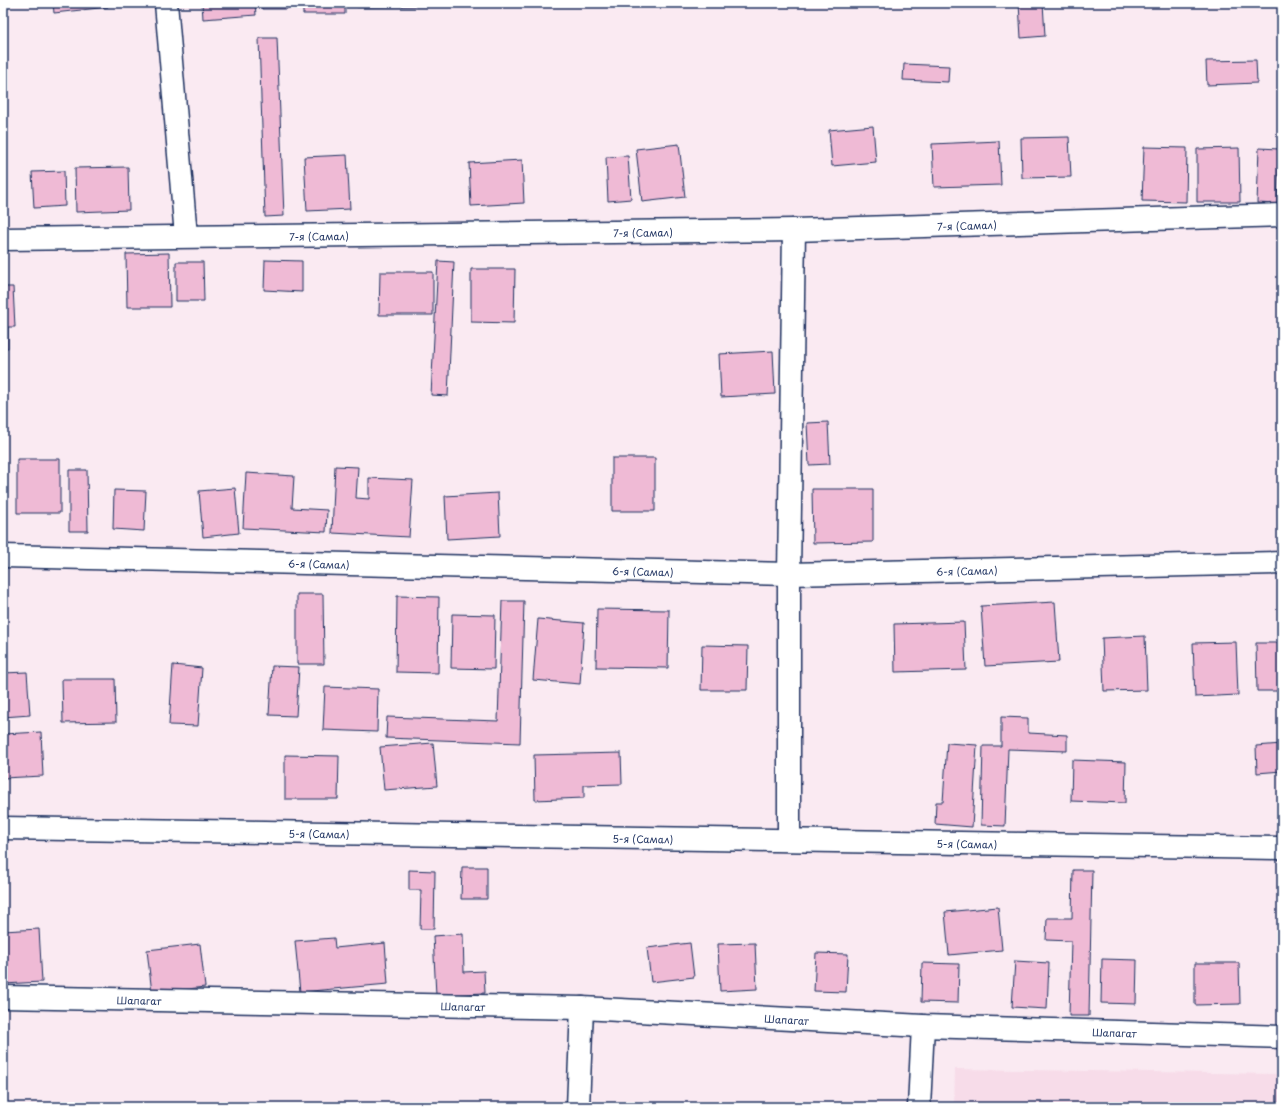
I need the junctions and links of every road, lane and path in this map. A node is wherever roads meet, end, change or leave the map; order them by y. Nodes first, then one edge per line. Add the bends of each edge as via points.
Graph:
1 (166, 3) edge
2 (1282, 215) edge
3 (794, 230) junction
4 (186, 236) junction
5 (3, 239) edge
6 (3, 556) edge
7 (1282, 563) edge
8 (788, 574) junction
9 (3, 828) edge
10 (789, 840) junction
11 (1282, 848) edge
12 (3, 997) edge
13 (582, 1008) junction
14 (923, 1026) junction
15 (1282, 1037) edge
16 (578, 1107) edge
17 (919, 1107) edge

1 - 4 street
2 - 3 street, 7-я (Самал)
3 - 4 street, 7-я (Самал)
3 - 8 street
4 - 5 street, 7-я (Самал)
6 - 8 street, 6-я (Самал)
7 - 8 street, 6-я (Самал)
8 - 10 street
9 - 10 street, 5-я (Самал)
10 - 11 street, 5-я (Самал)
12 - 13 street, Шапагат
13 - 14 street, Шапагат
13 - 16 street
14 - 15 street, Шапагат
14 - 17 street

